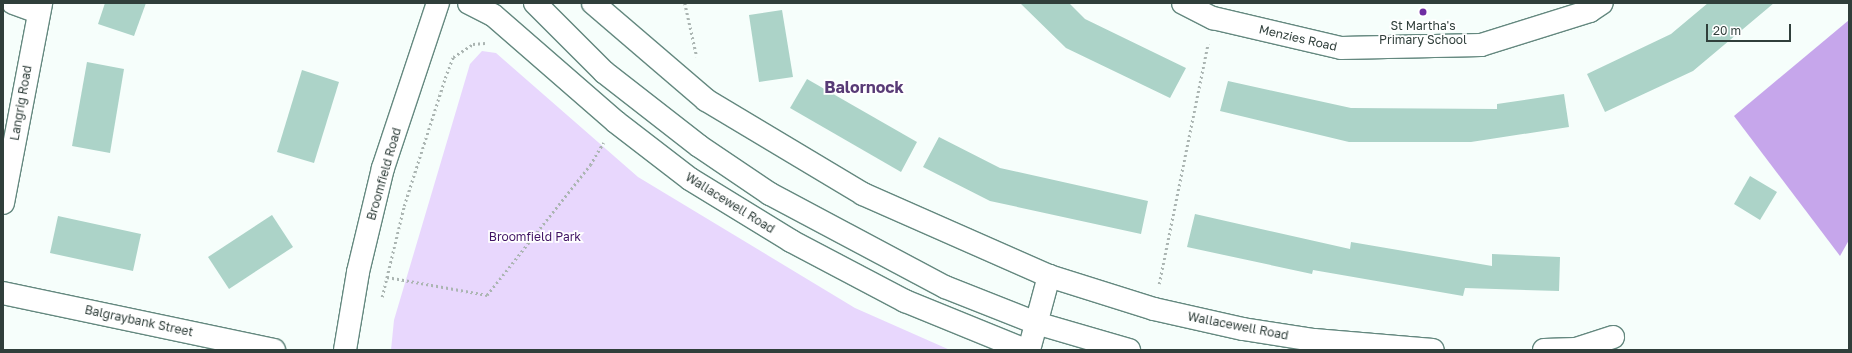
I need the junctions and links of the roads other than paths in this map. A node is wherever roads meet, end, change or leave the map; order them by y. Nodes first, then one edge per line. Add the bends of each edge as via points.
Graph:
1 (13, 3) edge
2 (438, 3) edge
3 (469, 3) edge
4 (535, 3) edge
5 (593, 3) edge
6 (1183, 3) edge
7 (1602, 3) edge
8 (39, 7) edge
9 (3, 203) edge
10 (1049, 276) junction
11 (3, 293) edge
12 (1036, 323) junction
13 (1613, 337) dead end
14 (274, 350) edge
15 (345, 350) edge
16 (1025, 350) edge
17 (1029, 350) edge
18 (1129, 350) edge
19 (1432, 350) edge
20 (1544, 350) edge

1 - 8 street
2 - 15 street, Broomfield Road via 383,168 358,272
3 - 16 street, Wallacewell Road via 493,15 537,50 616,122 690,179 791,241 905,301
4 - 12 street via 604,72 699,146 770,194 945,287
5 - 10 street, Wallacewell Road via 706,100 863,194
6 - 7 street, Menzies Road via 1213,18 1340,48 1481,45 1590,11
8 - 9 street, Langrig Road
10 - 12 street
10 - 19 street, Wallacewell Road via 1154,309 1314,340
11 - 14 street, Balgraybank Street
12 - 17 street
12 - 18 street
13 - 20 street via 1576,349

